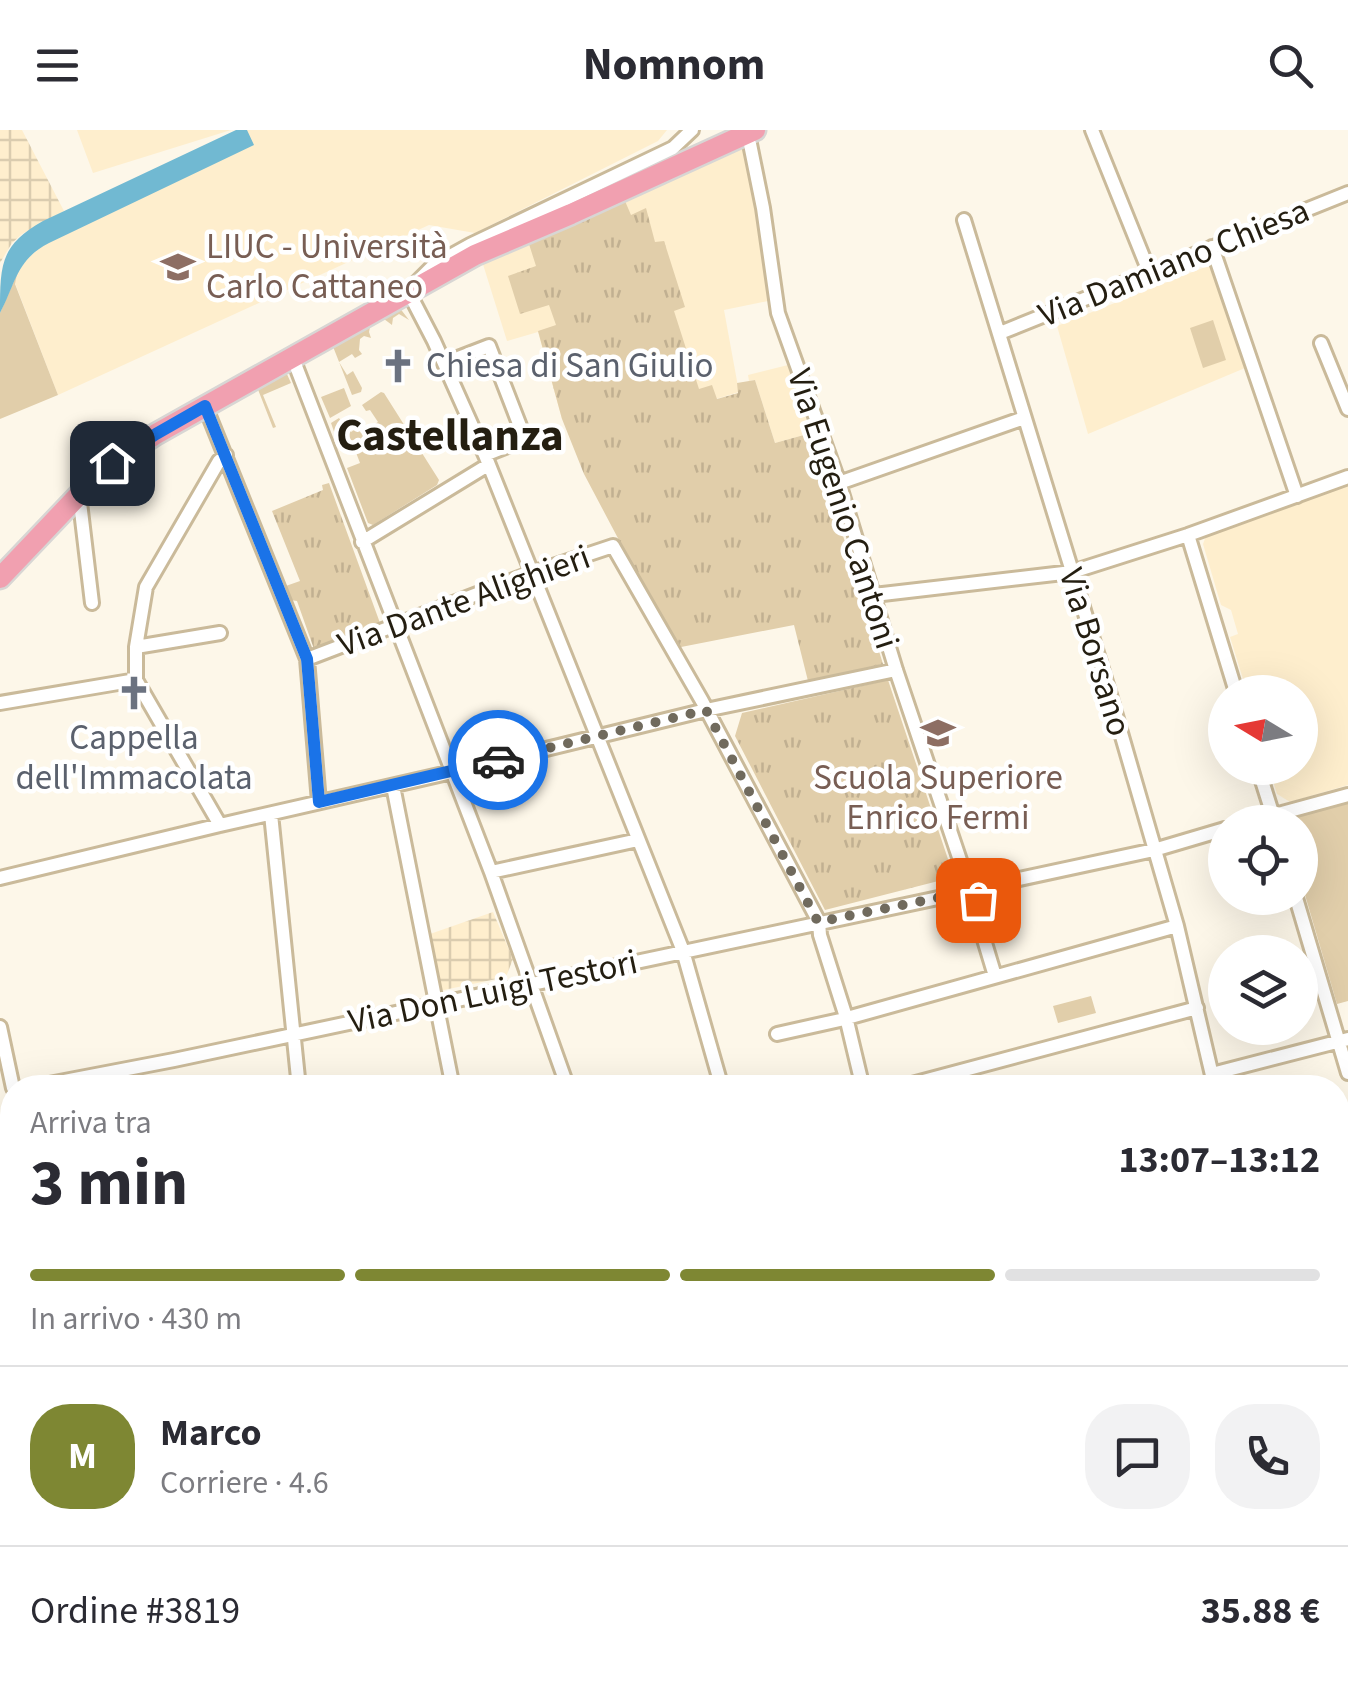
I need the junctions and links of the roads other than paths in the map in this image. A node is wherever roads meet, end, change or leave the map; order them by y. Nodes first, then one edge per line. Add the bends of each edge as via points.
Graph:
1 (692, 130) edge
2 (1092, 130) edge
3 (751, 132) edge
4 (1348, 193) edge
5 (964, 220) dead end
6 (502, 230) junction
7 (1212, 247) junction
8 (475, 254) junction
9 (1150, 274) junction
10 (408, 291) junction
11 (1000, 333) junction
12 (1320, 342) dead end
13 (292, 356) junction
14 (444, 363) junction
15 (205, 406) junction
16 (1348, 410) edge
17 (1024, 418) junction
18 (226, 454) junction
19 (487, 460) junction
20 (1348, 477) edge
21 (839, 483) junction
22 (79, 494) junction
23 (1297, 496) junction
24 (1188, 535) junction
25 (362, 542) junction
26 (1072, 572) junction
27 (532, 573) junction
28 (0, 578) edge
29 (874, 595) junction
30 (92, 603) dead end
31 (396, 624) junction
32 (220, 633) dead end
33 (136, 646) junction
34 (307, 659) junction
35 (896, 670) junction
36 (1231, 675) edge
37 (136, 680) junction
38 (0, 703) edge
39 (706, 710) junction
40 (596, 736) junction
41 (452, 772) junction
42 (392, 786) junction
43 (1348, 794) edge
44 (319, 802) junction
45 (1315, 805) edge
46 (271, 814) junction
47 (220, 824) junction
48 (1208, 834) edge
49 (638, 840) junction
50 (1154, 850) junction
51 (491, 872) junction
52 (0, 878) edge
53 (966, 878) junction
54 (982, 887) junction
55 (957, 894) junction
56 (973, 903) junction
57 (1302, 915) edge
58 (818, 922) junction
59 (1177, 926) junction
60 (682, 952) junction
61 (995, 976) junction
62 (530, 983) junction
63 (436, 1005) junction
64 (1197, 1008) junction
65 (846, 1016) junction
66 (0, 1027) edge
67 (293, 1034) junction
68 (777, 1034) dead end
69 (1343, 1040) edge
70 (1348, 1073) edge
71 (10, 1075) edge
72 (97, 1075) edge
73 (298, 1075) edge
74 (450, 1075) edge
75 (563, 1075) edge
76 (718, 1075) edge
77 (860, 1075) edge
78 (946, 1075) edge
79 (1213, 1075) edge
80 (1230, 1075) edge

1 - 6 street via 673,148
2 - 9 street
3 - 8 main road
3 - 21 street, Via Eugenio Cantoni via 778,312
4 - 7 street, Via Damiano Chiesa
5 - 11 street, Via Borsano
6 - 8 street
6 - 10 street via 434,265
7 - 9 street, Via Damiano Chiesa
7 - 23 street
8 - 10 main road
9 - 11 street, Via Damiano Chiesa
10 - 13 main road
10 - 14 street
11 - 17 street, Via Borsano
12 - 16 street
13 - 15 main road
13 - 25 street
14 - 19 street
14 - 19 street via 489,346 526,439
15 - 18 street
15 - 22 main road via 112,463
17 - 21 street
17 - 26 street, Via Borsano
18 - 33 street via 146,587
18 - 34 street
19 - 25 street
19 - 27 street
20 - 23 street
21 - 29 street, Via Eugenio Cantoni
22 - 28 main road
22 - 30 street
23 - 24 street
24 - 26 street
24 - 36 street
25 - 31 street
26 - 29 street
26 - 50 street, Via Borsano
27 - 31 street, Via Dante Alighieri
27 - 39 street, Via Dante Alighieri via 614,546
27 - 40 street
29 - 35 street, Via Eugenio Cantoni
31 - 34 street, Via Dante Alighieri
31 - 41 street
32 - 33 street
33 - 37 street
34 - 44 street
35 - 39 street
35 - 53 street, Via Eugenio Cantoni
37 - 38 street
37 - 47 street
39 - 40 street
39 - 58 street
40 - 41 street
40 - 49 street
41 - 42 street
41 - 51 street
42 - 44 street
42 - 63 street
43 - 45 street
44 - 46 street
46 - 47 street
46 - 67 street
47 - 52 street
48 - 50 street
49 - 51 street
49 - 60 street
50 - 54 street
50 - 59 street, Via Borsano
51 - 62 street
53 - 54 street
53 - 55 street
54 - 56 street
55 - 56 street
55 - 58 street, Via Don Luigi Testori
56 - 61 street
57 - 69 street
58 - 60 street, Via Don Luigi Testori
58 - 65 street
59 - 61 street
59 - 64 street, Via Borsano
60 - 62 street, Via Don Luigi Testori
60 - 76 street
61 - 65 street
62 - 63 street, Via Don Luigi Testori
62 - 75 street
63 - 67 street, Via Don Luigi Testori
63 - 74 street
64 - 78 street
64 - 79 street, Via Borsano
65 - 68 street
65 - 77 street
66 - 71 street
67 - 72 street, Via Don Luigi Testori
67 - 73 street
69 - 70 street
69 - 80 street

